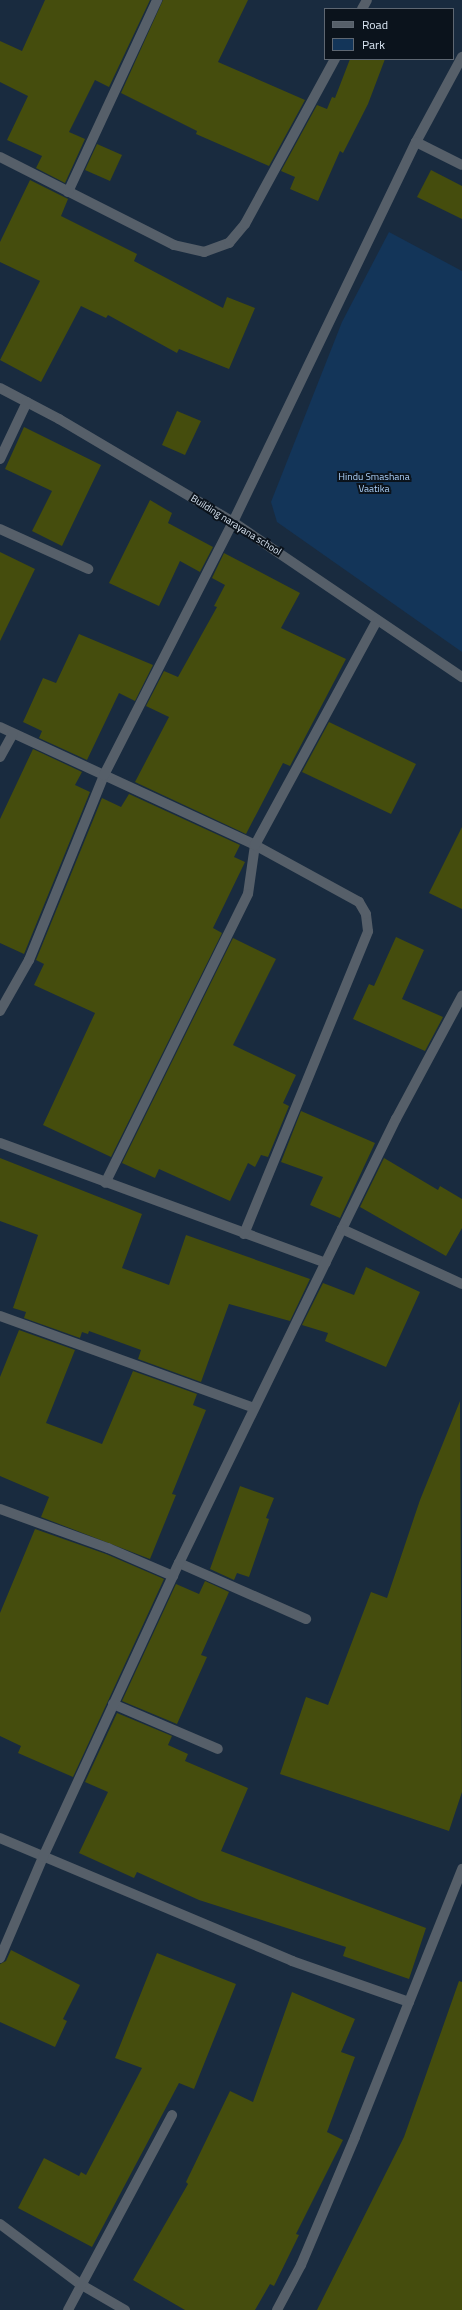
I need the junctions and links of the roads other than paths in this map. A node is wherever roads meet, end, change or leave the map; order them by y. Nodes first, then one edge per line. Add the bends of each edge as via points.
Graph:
1 (157, 0) edge
2 (462, 57) edge
3 (334, 60) edge
4 (416, 142) junction
5 (0, 157) edge
6 (462, 165) edge
7 (68, 192) junction
8 (0, 388) edge
9 (27, 402) junction
10 (0, 459) edge
11 (233, 522) junction
12 (0, 528) edge
13 (88, 569) dead end
14 (377, 620) junction
15 (462, 677) edge
16 (0, 727) edge
17 (13, 734) junction
18 (0, 757) edge
19 (104, 774) junction
20 (255, 845) junction
21 (462, 996) edge
22 (0, 1011) edge
23 (0, 1143) edge
24 (105, 1183) junction
25 (342, 1229) junction
26 (244, 1234) junction
27 (326, 1264) junction
28 (462, 1284) edge
29 (0, 1316) edge
30 (254, 1408) junction
31 (0, 1510) edge
32 (179, 1562) junction
33 (173, 1576) junction
34 (306, 1619) dead end
35 (113, 1704) junction
36 (218, 1749) dead end
37 (0, 1838) edge
38 (43, 1857) junction
39 (462, 1869) edge
40 (0, 1958) edge
41 (409, 2002) junction
42 (172, 2115) dead end
43 (0, 2224) edge
44 (80, 2284) junction
45 (68, 2310) edge
46 (125, 2310) edge
47 (277, 2310) edge

1 - 7 street
2 - 4 street
3 - 7 street via 245,224 229,244 204,252 174,245
4 - 6 street
4 - 11 street
5 - 7 street
8 - 9 street, Building narayana school
9 - 10 street
9 - 11 street, Building narayana school
11 - 14 street, Building narayana school
11 - 19 street
12 - 13 street
14 - 15 street, Building narayana school
14 - 20 street
16 - 17 street
17 - 18 street
17 - 19 street
19 - 20 street
19 - 22 street via 29,960
20 - 24 street via 248,894
20 - 26 street via 358,902 366,914 368,931
21 - 25 street via 396,1119
23 - 24 street
24 - 26 street
25 - 27 street
25 - 28 street
26 - 27 street
27 - 30 street
29 - 30 street
30 - 32 street
31 - 33 street via 108,1548
32 - 33 street
32 - 34 street
33 - 35 street
35 - 36 street
35 - 38 street
37 - 38 street
38 - 40 street
38 - 41 street via 292,1960
39 - 41 street
41 - 47 street via 301,2265
42 - 44 street
43 - 44 street
44 - 45 street
44 - 46 street

